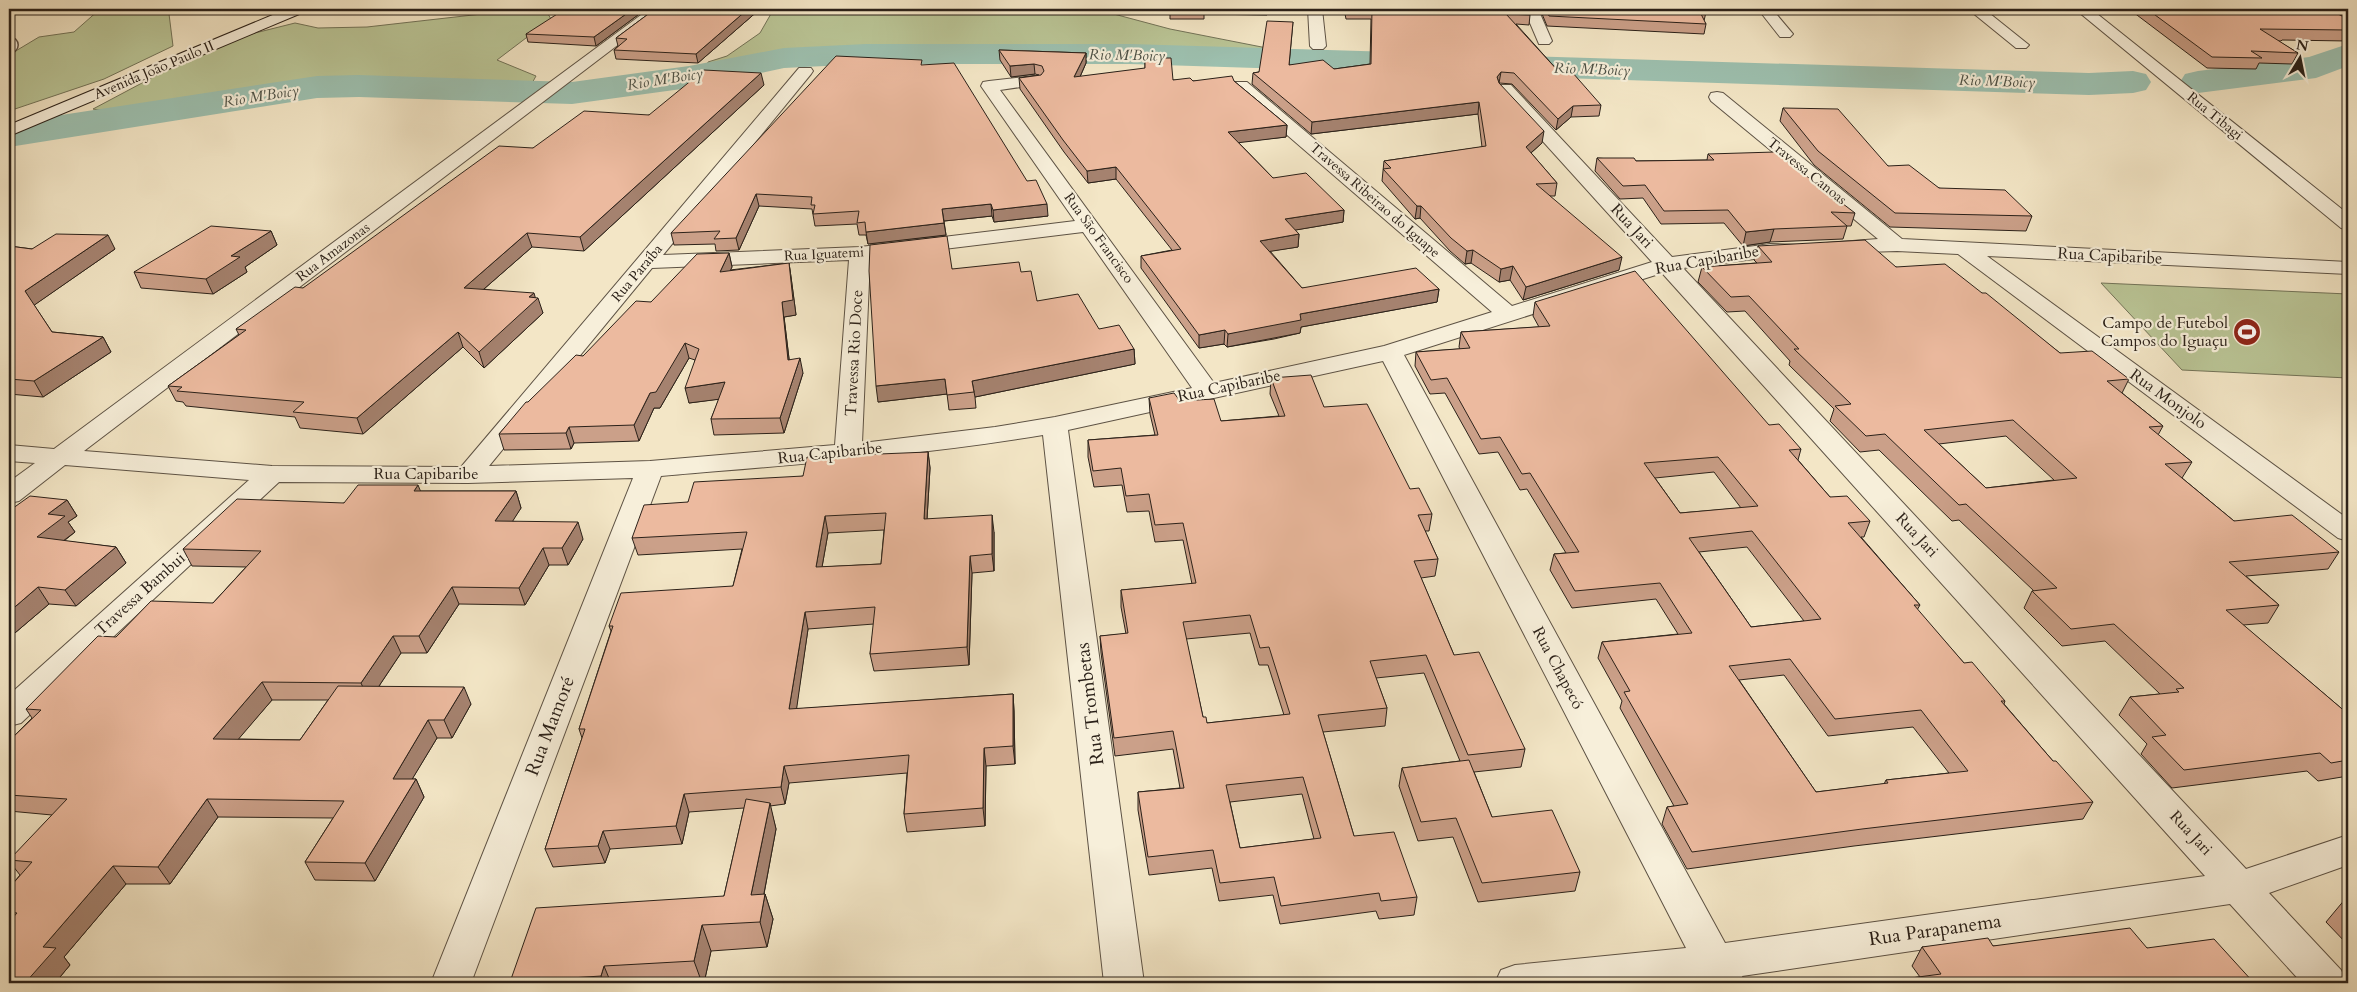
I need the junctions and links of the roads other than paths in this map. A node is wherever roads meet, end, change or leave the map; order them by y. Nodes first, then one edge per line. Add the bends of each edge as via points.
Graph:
1 (300, 9) edge
2 (658, 9) edge
3 (1315, 9) edge
4 (1531, 9) edge
5 (1764, 9) edge
6 (1975, 9) edge
7 (2082, 9) edge
8 (1785, 34) dead end
9 (1544, 41) dead end
10 (2021, 45) dead end
11 (1318, 46) dead end
12 (805, 71) dead end
13 (1034, 81) edge
14 (1242, 86) edge
15 (1505, 89) edge
16 (1717, 97) dead end
17 (17, 127) edge
18 (2348, 224) edge
19 (1090, 225) junction
20 (1897, 245) junction
21 (1963, 248) junction
22 (860, 253) junction
23 (646, 262) junction
24 (1668, 264) junction
25 (2348, 268) edge
26 (1508, 314) junction
27 (1390, 352) junction
28 (1208, 391) junction
29 (1056, 425) junction
30 (848, 452) junction
31 (9, 453) edge
32 (62, 456) junction
33 (650, 469) junction
34 (272, 474) junction
35 (468, 475) junction
36 (9, 495) edge
37 (2348, 532) edge
38 (9, 714) edge
39 (2348, 850) edge
40 (2240, 887) junction
41 (1720, 973) edge
42 (450, 983) edge
43 (1124, 983) edge
44 (1515, 983) edge
45 (2327, 983) edge

1 - 17 street, Avenida João Paulo II
2 - 32 street, Rua Amazonas
3 - 11 street
4 - 9 street
5 - 8 street
6 - 10 street
7 - 18 street, Rua Tibagi
12 - 23 street, Rua Paraíba
13 - 19 street, Rua São Francisco via 989,86
14 - 26 street, Travessa Ribeirao do Iguape
15 - 24 street, Rua Jari
16 - 20 street, Travessa Canoas
19 - 22 street, Rua Iguatemi
19 - 28 street, Rua São Francisco
20 - 21 street, Rua Capibaribe
20 - 24 street, Rua Capibaribe via 1770,250
21 - 25 street, Rua Capibaribe
21 - 37 street, Rua Monjolo
22 - 23 street, Rua Iguatemi
22 - 30 street, Travessa Rio Doce
23 - 35 street, Rua Paraíba
24 - 26 street, Rua Capibaribe
24 - 40 street, Rua Jari
26 - 27 street, Rua Capibaribe
27 - 28 street, Rua Capibaribe
27 - 41 street, Rua Chapecó
28 - 29 street, Rua Capibaribe
29 - 30 street, Rua Capibaribe
29 - 43 street, Rua Trombetas
30 - 33 street, Rua Capibaribe
31 - 32 street, Rua Capibaribe
32 - 34 street, Rua Capibaribe
32 - 36 street, Rua Amazonas
33 - 35 street, Rua Capibaribe
33 - 42 street, Rua Mamoré
34 - 35 street, Rua Capibaribe
34 - 38 street, Travessa Bambui
39 - 40 street, Rua Parapanema
40 - 41 street, Rua Parapanema
40 - 45 street, Rua Jari
41 - 44 street, Rua Parapanema

